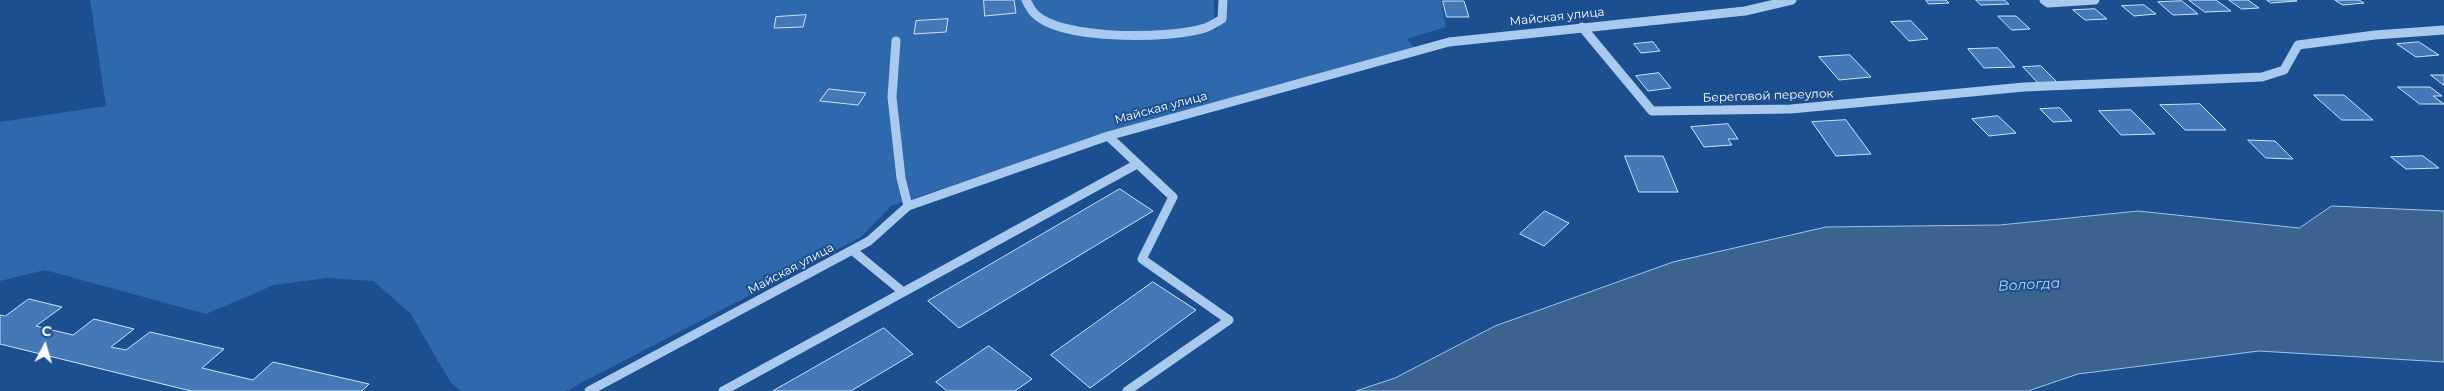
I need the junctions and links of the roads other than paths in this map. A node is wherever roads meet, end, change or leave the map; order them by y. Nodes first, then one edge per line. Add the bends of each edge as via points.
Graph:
1 (1026, 0) edge
2 (1223, 0) edge
3 (1792, 0) edge
4 (2044, 0) edge
5 (2095, 0) edge
6 (1582, 27) junction
7 (2444, 30) edge
8 (896, 41) dead end
9 (1108, 136) junction
10 (1137, 164) junction
11 (908, 206) junction
12 (852, 250) junction
13 (903, 292) junction
14 (589, 391) edge
15 (723, 391) edge
16 (1127, 391) edge

1 - 2 street via 1026,7 1036,17 1090,34 1154,36 1209,28 1222,19
3 - 6 street, Майская улица via 1745,11
4 - 5 street via 2048,3
6 - 7 street, Береговой переулок via 1652,111 1791,109 2024,86 2262,77 2284,70 2298,45
6 - 9 street, Майская улица via 1449,42
8 - 11 street via 892,97 901,178
9 - 10 street
9 - 11 street, Майская улица
10 - 13 street
10 - 16 street via 1173,197 1142,258 1229,320
11 - 12 street, Майская улица via 869,241
12 - 13 street
12 - 14 street, Майская улица
13 - 15 street

